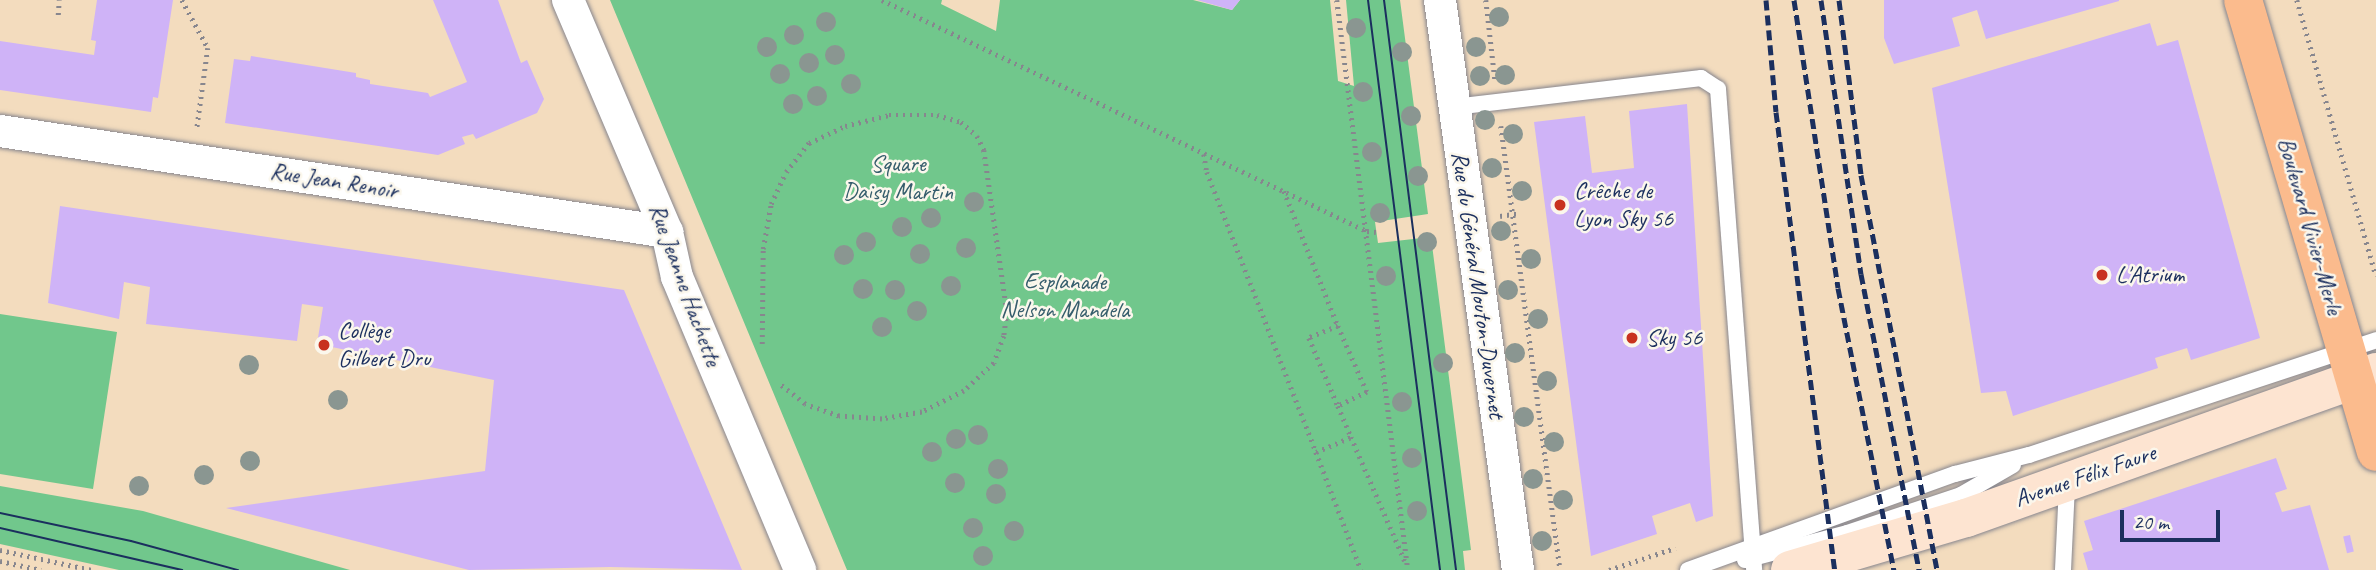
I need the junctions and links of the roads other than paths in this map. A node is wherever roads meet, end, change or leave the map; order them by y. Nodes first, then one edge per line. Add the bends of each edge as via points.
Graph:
1 (568, 0) edge
2 (1440, 0) edge
3 (2243, 0) edge
4 (1454, 107) junction
5 (0, 131) edge
6 (667, 232) junction
7 (2363, 361) edge
8 (2376, 453) edge
9 (2067, 483) junction
10 (1753, 558) edge
11 (800, 570) edge
12 (1518, 570) edge
13 (1688, 570) edge
14 (1698, 570) edge
15 (1790, 570) edge
16 (2063, 570) edge

1 - 6 street, Rue Jeanne Hachette
2 - 4 street, Rue du Général Mouton-Duvernet
3 - 7 main road, Boulevard Vivier-Merle
4 - 10 lane via 1702,78 1718,89
4 - 12 street, Rue du Général Mouton-Duvernet
5 - 6 street, Rue Jean Renoir
6 - 11 street, Rue Jeanne Hachette via 677,277
7 - 8 main road, Boulevard Vivier-Merle
7 - 9 main road, Avenue Félix Faure
7 - 10 lane, Avenue Félix Faure via 2029,455 1961,495
9 - 15 main road, Avenue Félix Faure
9 - 16 lane
10 - 13 lane, Avenue Félix Faure
10 - 14 lane, Avenue Félix Faure

